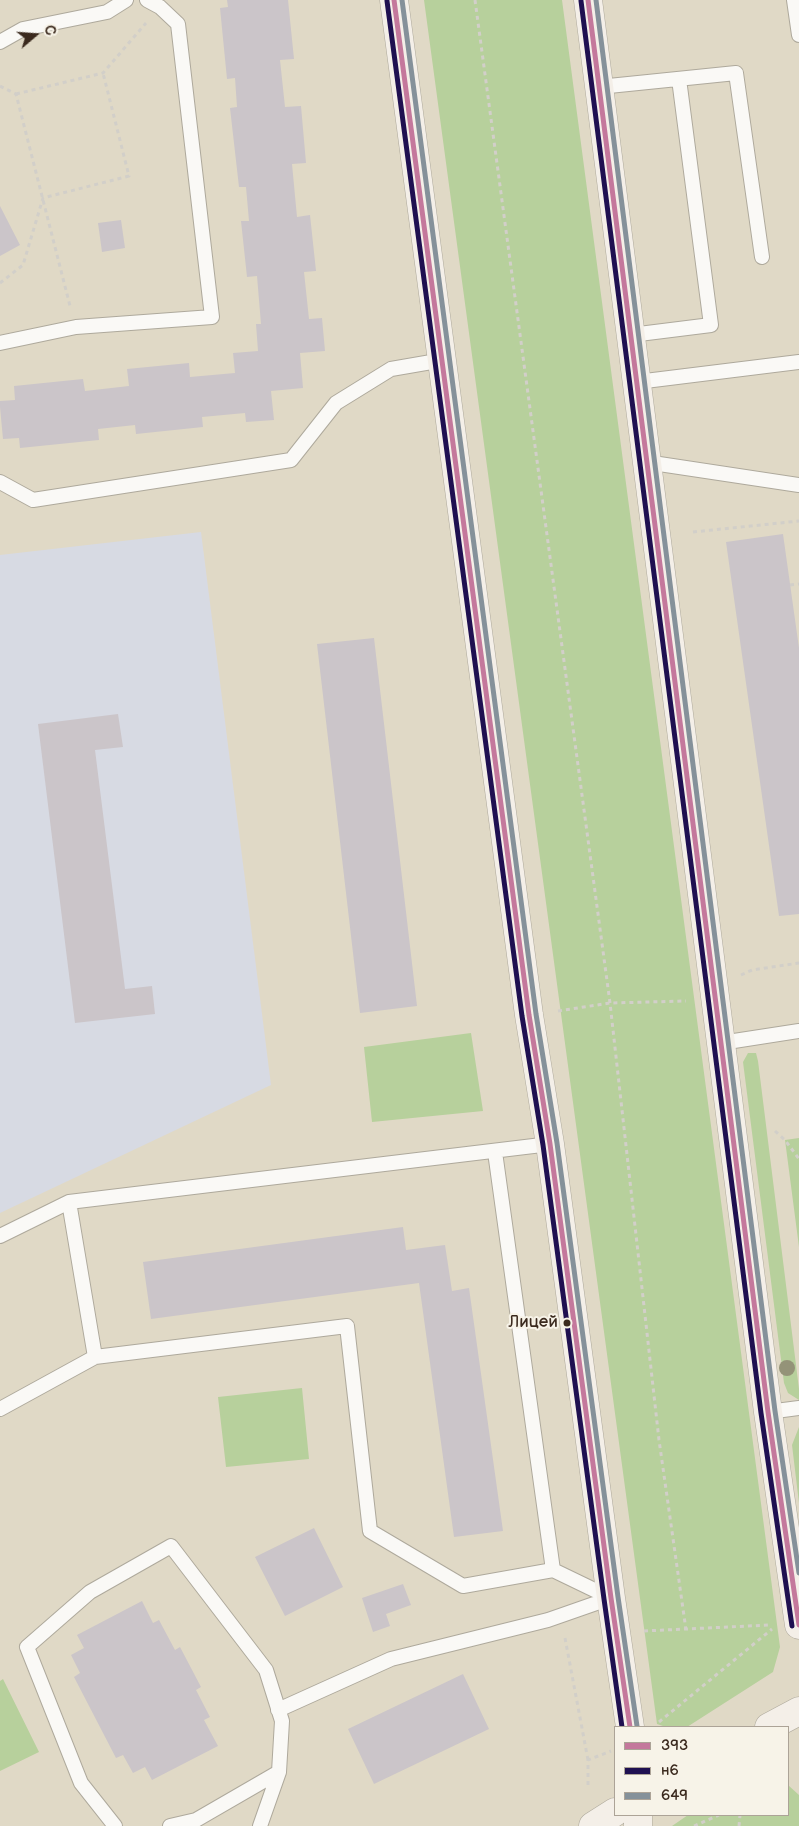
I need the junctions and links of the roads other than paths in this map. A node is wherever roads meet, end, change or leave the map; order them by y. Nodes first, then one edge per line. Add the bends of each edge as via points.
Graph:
1 (126, 0) edge
2 (147, 0) edge
3 (394, 0) edge
4 (588, 0) edge
5 (794, 0) edge
6 (799, 35) edge
7 (0, 42) edge
8 (679, 79) junction
9 (599, 87) junction
10 (762, 257) dead end
11 (631, 335) junction
12 (0, 343) edge
13 (443, 360) junction
14 (799, 362) edge
15 (637, 382) junction
16 (646, 462) junction
17 (0, 482) edge
18 (799, 485) edge
19 (799, 1032) edge
20 (721, 1043) junction
21 (550, 1144) junction
22 (495, 1152) junction
23 (70, 1202) junction
24 (0, 1236) edge
25 (95, 1357) junction
26 (799, 1408) edge
27 (0, 1409) edge
28 (768, 1412) junction
29 (553, 1570) junction
30 (611, 1598) junction
31 (799, 1625) edge
32 (278, 1710) junction
33 (799, 1711) edge
34 (630, 1726) edge
35 (771, 1726) edge
36 (279, 1772) junction
37 (614, 1813) edge
38 (197, 1823) edge
39 (116, 1826) edge
40 (170, 1826) edge
41 (260, 1826) edge
42 (593, 1826) edge

1 - 7 lane via 106,12 22,29
2 - 12 lane via 178,24 212,317 76,327
3 - 13 street
4 - 9 street
5 - 6 lane
8 - 9 lane
8 - 10 lane via 736,73
8 - 11 lane via 711,325
9 - 11 street
11 - 15 street
13 - 17 lane via 391,369 336,403 292,460 33,500
13 - 21 street via 529,1015
14 - 15 lane
15 - 16 street
16 - 18 lane
16 - 20 street
19 - 20 lane
20 - 28 street
21 - 22 lane
21 - 30 street
22 - 23 lane
22 - 29 lane
23 - 24 lane
23 - 25 lane
25 - 27 lane
25 - 29 lane via 347,1326 370,1531 464,1586
26 - 28 lane
28 - 31 street
29 - 30 lane
30 - 32 lane via 561,1615 391,1659
30 - 34 street
32 - 36 lane via 282,1721
32 - 39 lane via 266,1670 171,1546 90,1592 27,1647 81,1783
33 - 35 street
36 - 38 lane
36 - 41 lane
37 - 42 street
38 - 40 lane

